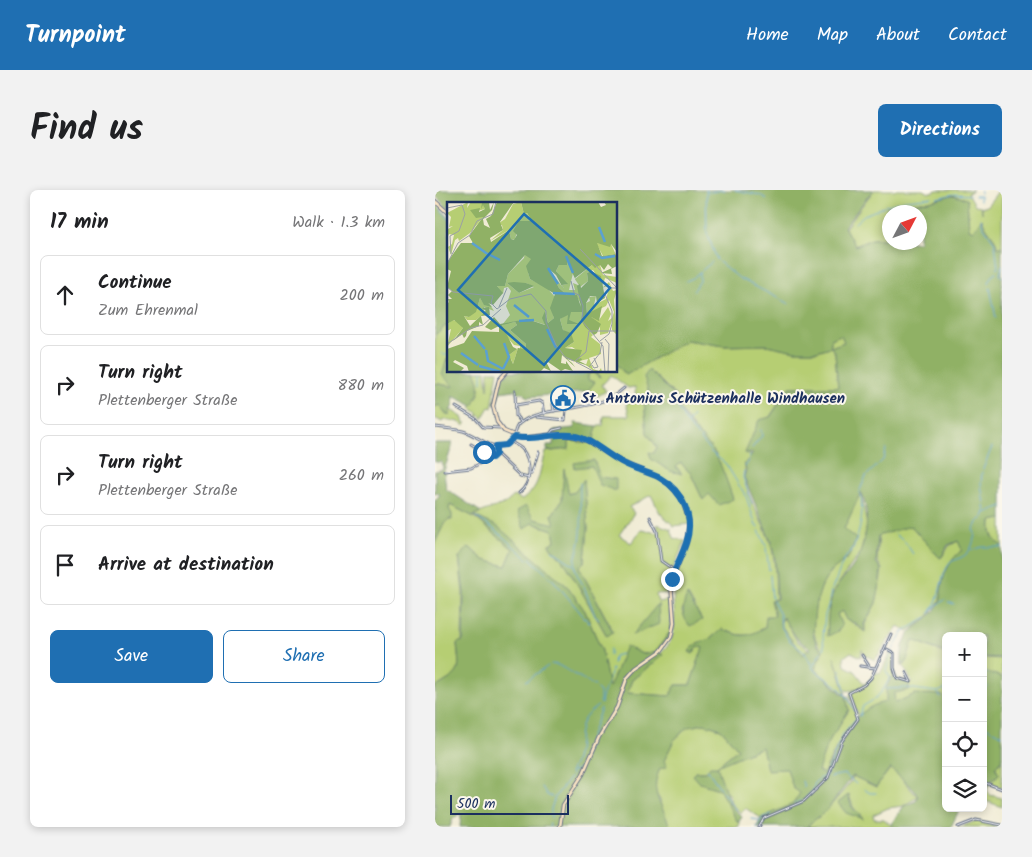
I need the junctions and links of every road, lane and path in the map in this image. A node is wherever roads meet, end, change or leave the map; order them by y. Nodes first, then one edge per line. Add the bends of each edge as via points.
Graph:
1 (435, 201) edge
2 (447, 212) edge
3 (506, 372) edge
4 (624, 388) dead end
5 (515, 391) dead end
6 (553, 404) dead end
7 (516, 405) junction
8 (456, 407) dead end
9 (566, 410) junction
10 (554, 412) junction
11 (544, 414) junction
12 (535, 416) junction
13 (521, 423) junction
14 (435, 426) edge
15 (500, 427) junction
16 (562, 428) dead end
17 (550, 435) junction
18 (514, 437) junction
19 (511, 442) junction
20 (471, 444) dead end
21 (496, 446) junction
22 (496, 452) junction
23 (538, 452) dead end
24 (492, 458) junction
25 (444, 471) dead end
26 (529, 474) junction
27 (529, 478) junction
28 (519, 493) dead end
29 (649, 517) dead end
30 (674, 570) junction
31 (891, 634) dead end
32 (886, 649) junction
33 (862, 655) dead end
34 (860, 666) dead end
35 (869, 667) junction
36 (875, 668) junction
37 (906, 672) dead end
38 (987, 783) edge
39 (1002, 789) edge
40 (1002, 825) edge
41 (560, 827) edge
42 (759, 827) edge
43 (958, 827) edge

1 - 2 main road
3 - 15 main road via 499,380 494,403 495,418
4 - 9 street via 600,403
5 - 7 street
6 - 10 street
7 - 11 street via 539,401
7 - 13 street via 516,417
8 - 15 street via 476,418 483,427
9 - 10 street
9 - 12 street via 565,420
10 - 11 street
11 - 12 street
12 - 13 street
13 - 18 street
14 - 21 street via 464,431
15 - 18 main road
16 - 17 street via 553,430
17 - 18 main road via 524,439
17 - 30 main road via 574,436 588,441 673,488 686,507 689,524 687,542
18 - 19 street
19 - 21 street
19 - 26 street via 523,450
20 - 24 street
21 - 22 street
22 - 24 street
22 - 27 street via 521,476
23 - 26 street
24 - 25 street via 471,468
26 - 27 street
27 - 28 street
29 - 30 street via 657,531 661,561
30 - 41 main road via 671,637 661,651 638,666 627,678 617,707 583,774 563,805
31 - 32 street
32 - 36 street
32 - 37 street via 894,653 897,678 911,682
33 - 35 street
34 - 35 street
35 - 36 street
36 - 42 street via 868,681 849,694 858,719 842,741 828,778 804,801 766,817
38 - 39 street
40 - 43 street via 976,820

